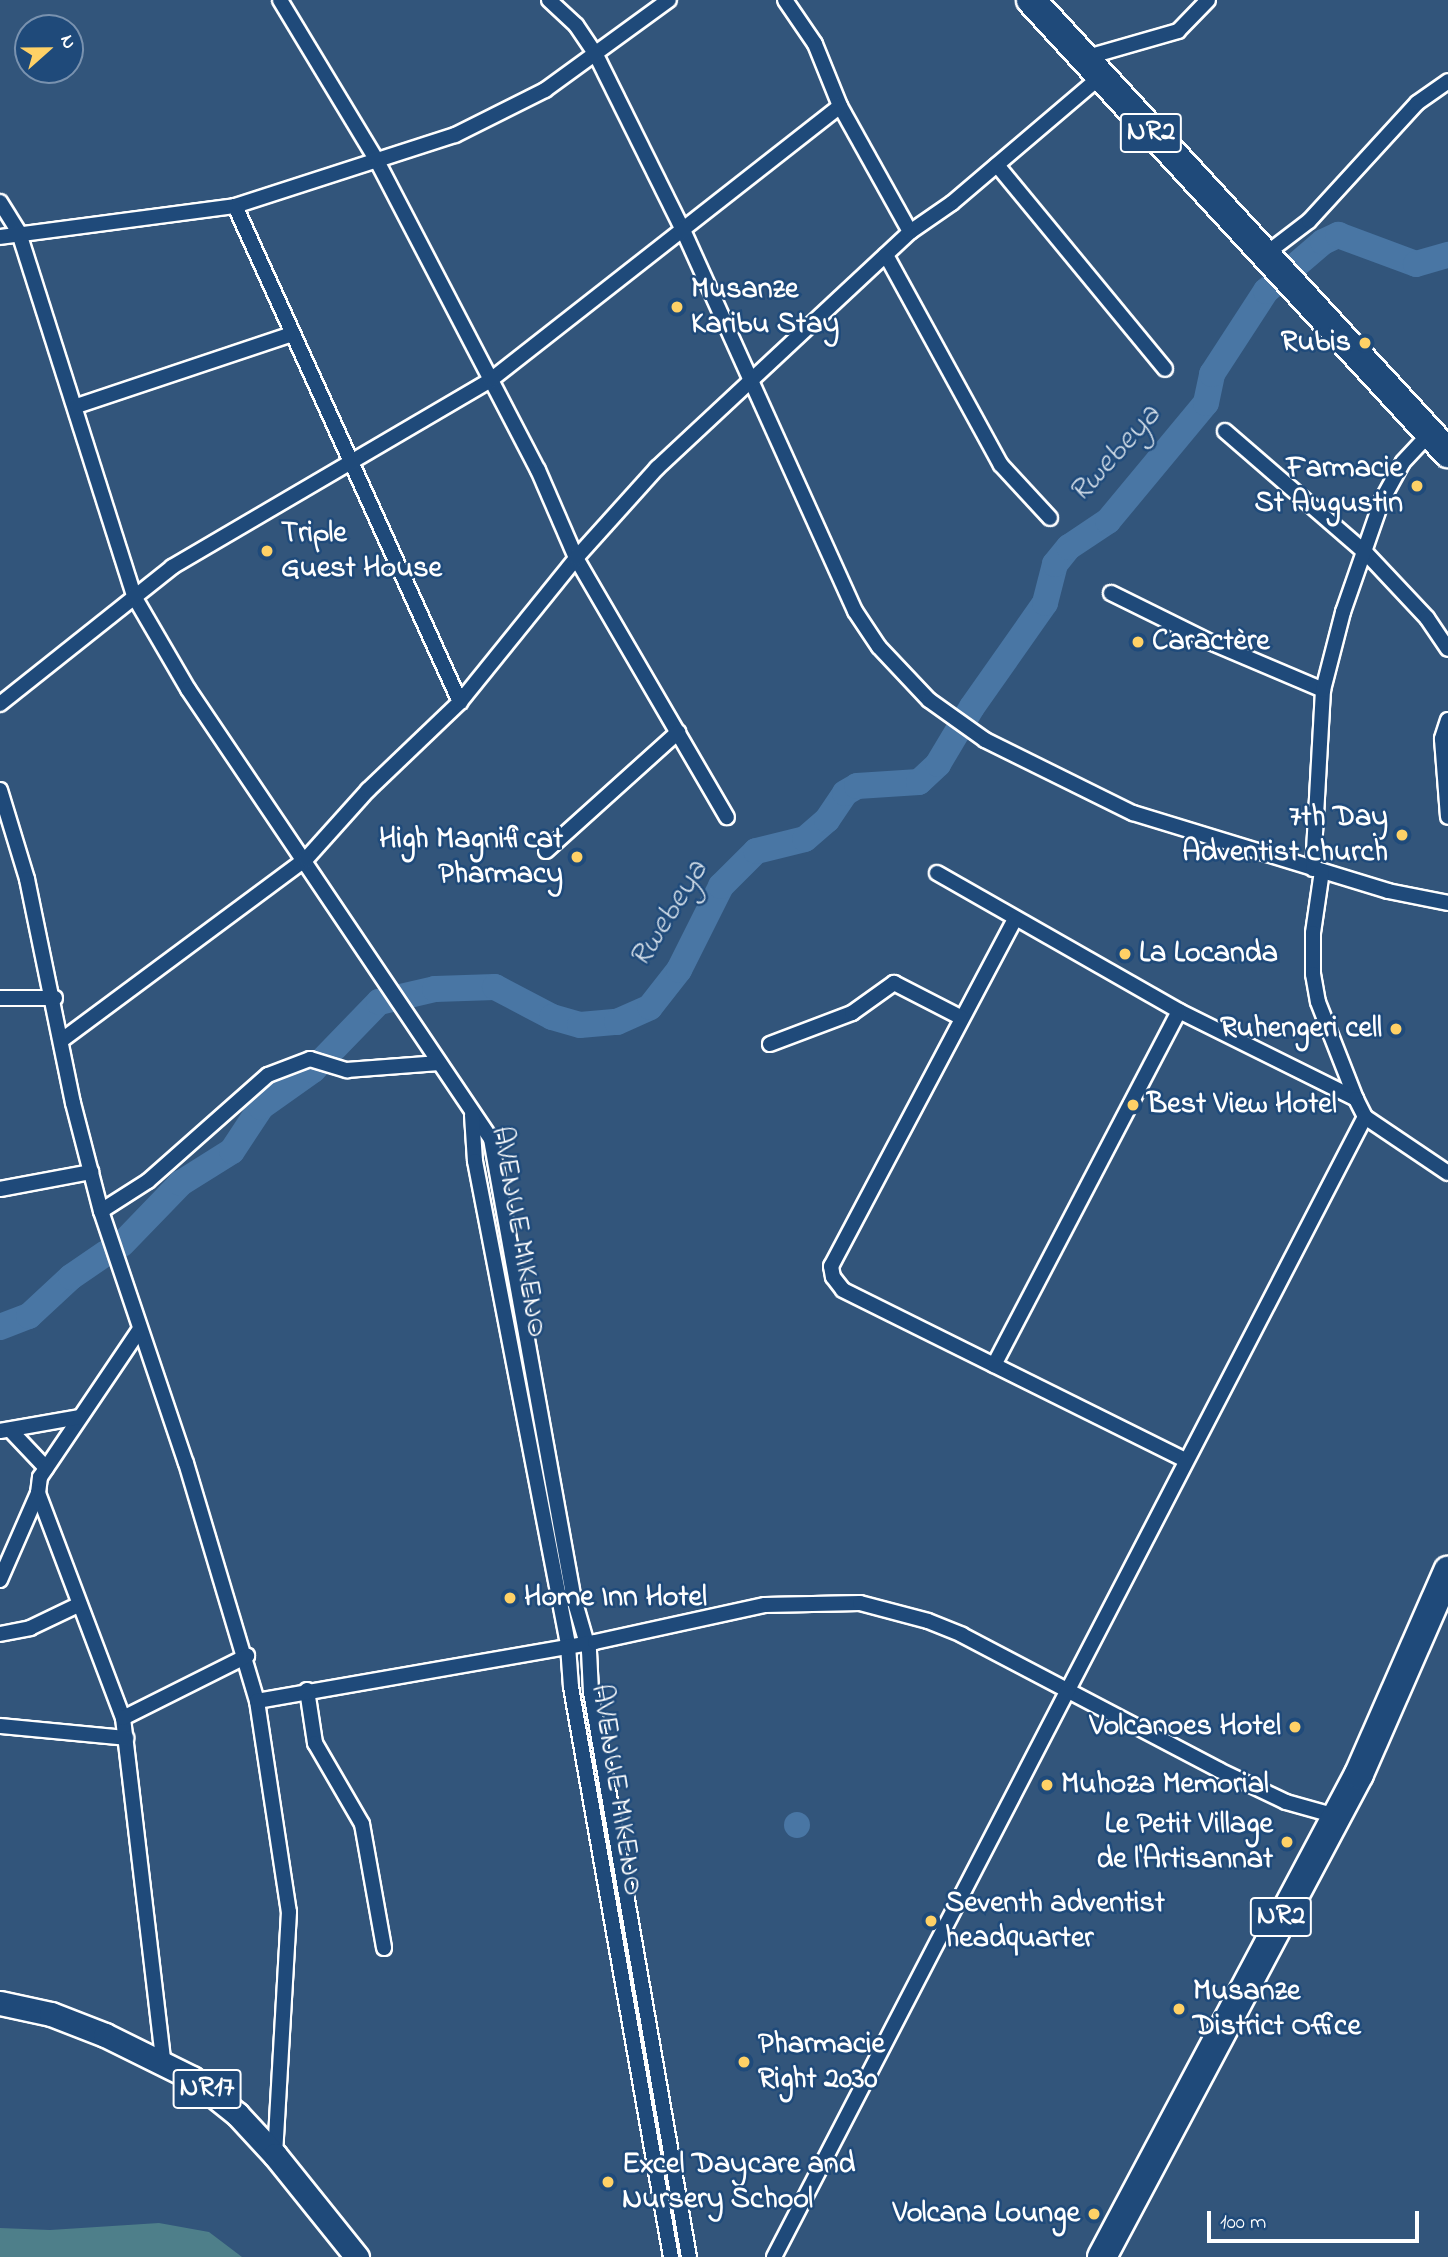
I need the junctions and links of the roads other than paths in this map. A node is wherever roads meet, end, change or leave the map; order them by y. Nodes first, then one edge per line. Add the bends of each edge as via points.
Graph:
1 (280, 0) edge
2 (550, 0) edge
3 (669, 0) edge
4 (785, 0) edge
5 (1031, 0) edge
6 (1208, 0) edge
7 (596, 55) junction
8 (1092, 67) junction
9 (1448, 81) edge
10 (840, 106) junction
11 (377, 161) junction
12 (998, 165) junction
13 (0, 202) edge
14 (235, 206) junction
15 (683, 230) junction
16 (910, 232) junction
17 (19, 233) junction
18 (0, 237) edge
19 (886, 255) junction
20 (1268, 261) junction
21 (292, 334) junction
22 (1165, 369) dead end
23 (750, 379) junction
24 (492, 380) junction
25 (77, 406) junction
26 (1225, 431) dead end
27 (1442, 444) edge
28 (350, 464) junction
29 (1049, 518) dead end
30 (1366, 553) junction
31 (576, 558) junction
32 (1111, 593) dead end
33 (135, 598) junction
34 (1448, 649) edge
35 (1323, 690) junction
36 (460, 702) junction
37 (0, 704) edge
38 (1448, 720) edge
39 (678, 732) junction
40 (0, 790) edge
41 (727, 817) dead end
42 (1448, 817) edge
43 (546, 851) dead end
44 (306, 859) junction
45 (1317, 870) junction
46 (937, 873) dead end
47 (1448, 903) edge
48 (1015, 919) junction
49 (0, 998) edge
50 (55, 998) junction
51 (1179, 1011) junction
52 (962, 1018) junction
53 (62, 1040) junction
54 (770, 1044) dead end
55 (439, 1063) junction
56 (1356, 1099) junction
57 (472, 1115) junction
58 (1365, 1117) junction
59 (91, 1172) junction
60 (1448, 1173) edge
61 (0, 1189) edge
62 (101, 1211) junction
63 (140, 1329) junction
64 (994, 1365) junction
65 (79, 1417) junction
66 (6, 1431) edge
67 (1186, 1460) junction
68 (46, 1468) junction
69 (37, 1493) junction
70 (1448, 1571) edge
71 (0, 1580) edge
72 (78, 1605) junction
73 (0, 1634) edge
74 (586, 1642) junction
75 (568, 1646) junction
76 (247, 1656) junction
77 (307, 1690) junction
78 (1066, 1692) junction
79 (257, 1701) junction
80 (123, 1718) junction
81 (0, 1726) edge
82 (126, 1738) junction
83 (1336, 1816) junction
84 (384, 1948) dead end
85 (0, 2003) edge
86 (163, 2060) junction
87 (275, 2155) junction
88 (358, 2257) edge
89 (671, 2257) edge
90 (689, 2257) edge
91 (774, 2257) edge
92 (1102, 2257) edge

1 - 11 street
2 - 7 street via 576,25
3 - 7 street
4 - 10 street via 815,44
5 - 8 highway, NR2
6 - 8 street via 1178,31
7 - 11 street via 545,90 455,135
7 - 15 street
8 - 12 street
8 - 20 highway, NR2
9 - 20 street via 1417,103
10 - 15 street
10 - 16 street
11 - 14 street
11 - 24 street
12 - 16 street
12 - 22 street
13 - 17 street
14 - 17 street
14 - 21 street
15 - 23 street
15 - 24 street
16 - 19 street
17 - 18 street
17 - 25 street
19 - 23 street
19 - 29 street via 1002,465
20 - 27 highway, NR2
21 - 25 street
21 - 28 street
23 - 31 street via 657,468
23 - 45 street via 855,611 879,648 929,700 985,740 1133,813
24 - 28 street
24 - 31 street
25 - 33 street
26 - 30 street
27 - 30 street via 1403,462 1382,500
28 - 33 street via 172,567
28 - 36 street
30 - 34 street via 1427,618
30 - 35 street via 1343,612
31 - 36 street
31 - 39 street
32 - 35 street
33 - 37 street
33 - 44 street via 188,690
35 - 45 street
36 - 44 street via 368,790
38 - 42 street via 1442,739
39 - 41 street
39 - 43 street
40 - 50 street
44 - 53 street
44 - 55 street
45 - 47 street
45 - 56 street via 1313,974 1318,1002
46 - 48 street
48 - 51 street
48 - 52 street
49 - 50 street
50 - 53 street
51 - 56 street
51 - 64 street
52 - 54 street via 894,983 863,1008
52 - 64 street via 831,1266 843,1290
53 - 59 street
55 - 57 street
55 - 62 street via 341,1068 310,1059 268,1075 158,1172
56 - 58 street
57 - 74 street, AVENUE MIKENO via 491,1139 494,1152 573,1599
57 - 75 street, AVENUE MIKENO via 475,1161
58 - 60 street
58 - 67 street
59 - 61 street
59 - 62 street
62 - 63 street
63 - 65 street
63 - 76 street
64 - 67 street
65 - 66 street
65 - 68 street
66 - 68 street
67 - 78 street
68 - 69 street
69 - 71 street
69 - 72 street
70 - 83 highway, NR2 via 1380,1730
72 - 73 street via 30,1628
72 - 80 street
74 - 75 street
74 - 78 street via 765,1605 860,1603 962,1635
74 - 90 street, AVENUE MIKENO via 600,1747
75 - 77 street
75 - 89 street, AVENUE MIKENO via 570,1687
76 - 79 street
76 - 80 street
77 - 79 street
77 - 84 street via 314,1742 362,1824
78 - 83 street via 1252,1786
78 - 91 street
79 - 87 street via 289,1912
80 - 82 street
81 - 82 street
82 - 86 street
83 - 92 highway, NR2
85 - 86 main road, NR17 via 51,2014
86 - 87 main road, NR17 via 218,2097
87 - 88 main road, NR17

